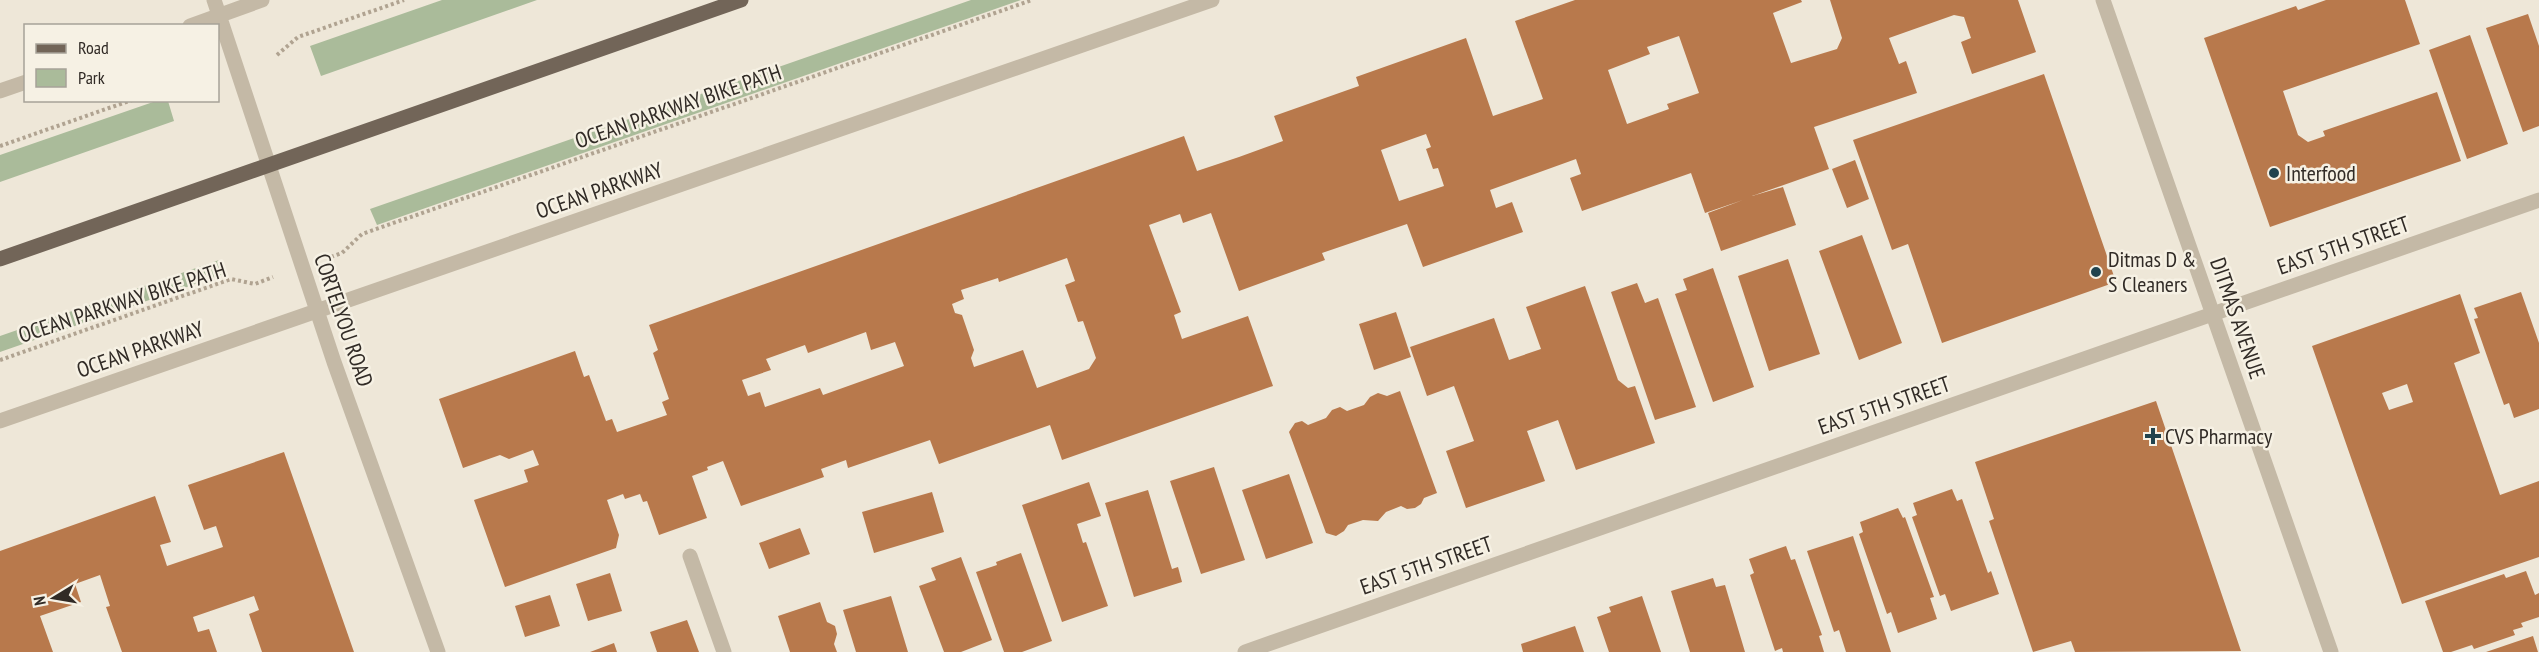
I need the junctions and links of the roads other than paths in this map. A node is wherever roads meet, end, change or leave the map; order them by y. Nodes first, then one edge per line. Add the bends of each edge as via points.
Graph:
1 (214, 0) edge
2 (262, 0) edge
3 (741, 0) edge
4 (1212, 0) edge
5 (2103, 0) edge
6 (219, 15) junction
7 (195, 24) edge
8 (24, 83) edge
9 (0, 91) edge
10 (269, 165) junction
11 (2539, 200) edge
12 (0, 259) edge
13 (317, 312) junction
14 (2213, 314) junction
15 (0, 421) edge
16 (690, 556) dead end
17 (438, 652) edge
18 (724, 652) edge
19 (1245, 652) edge
20 (2331, 652) edge

1 - 6 street, CORTELYOU ROAD
2 - 6 street
3 - 10 main road
4 - 13 street, OCEAN PARKWAY
5 - 14 street, DITMAS AVENUE
6 - 7 street
6 - 10 street, CORTELYOU ROAD
8 - 9 street
10 - 12 main road
10 - 13 street, CORTELYOU ROAD
11 - 14 street, EAST 5TH STREET
13 - 15 street, OCEAN PARKWAY
13 - 17 street, CORTELYOU ROAD
14 - 19 street, EAST 5TH STREET
14 - 20 street, DITMAS AVENUE
16 - 18 street

